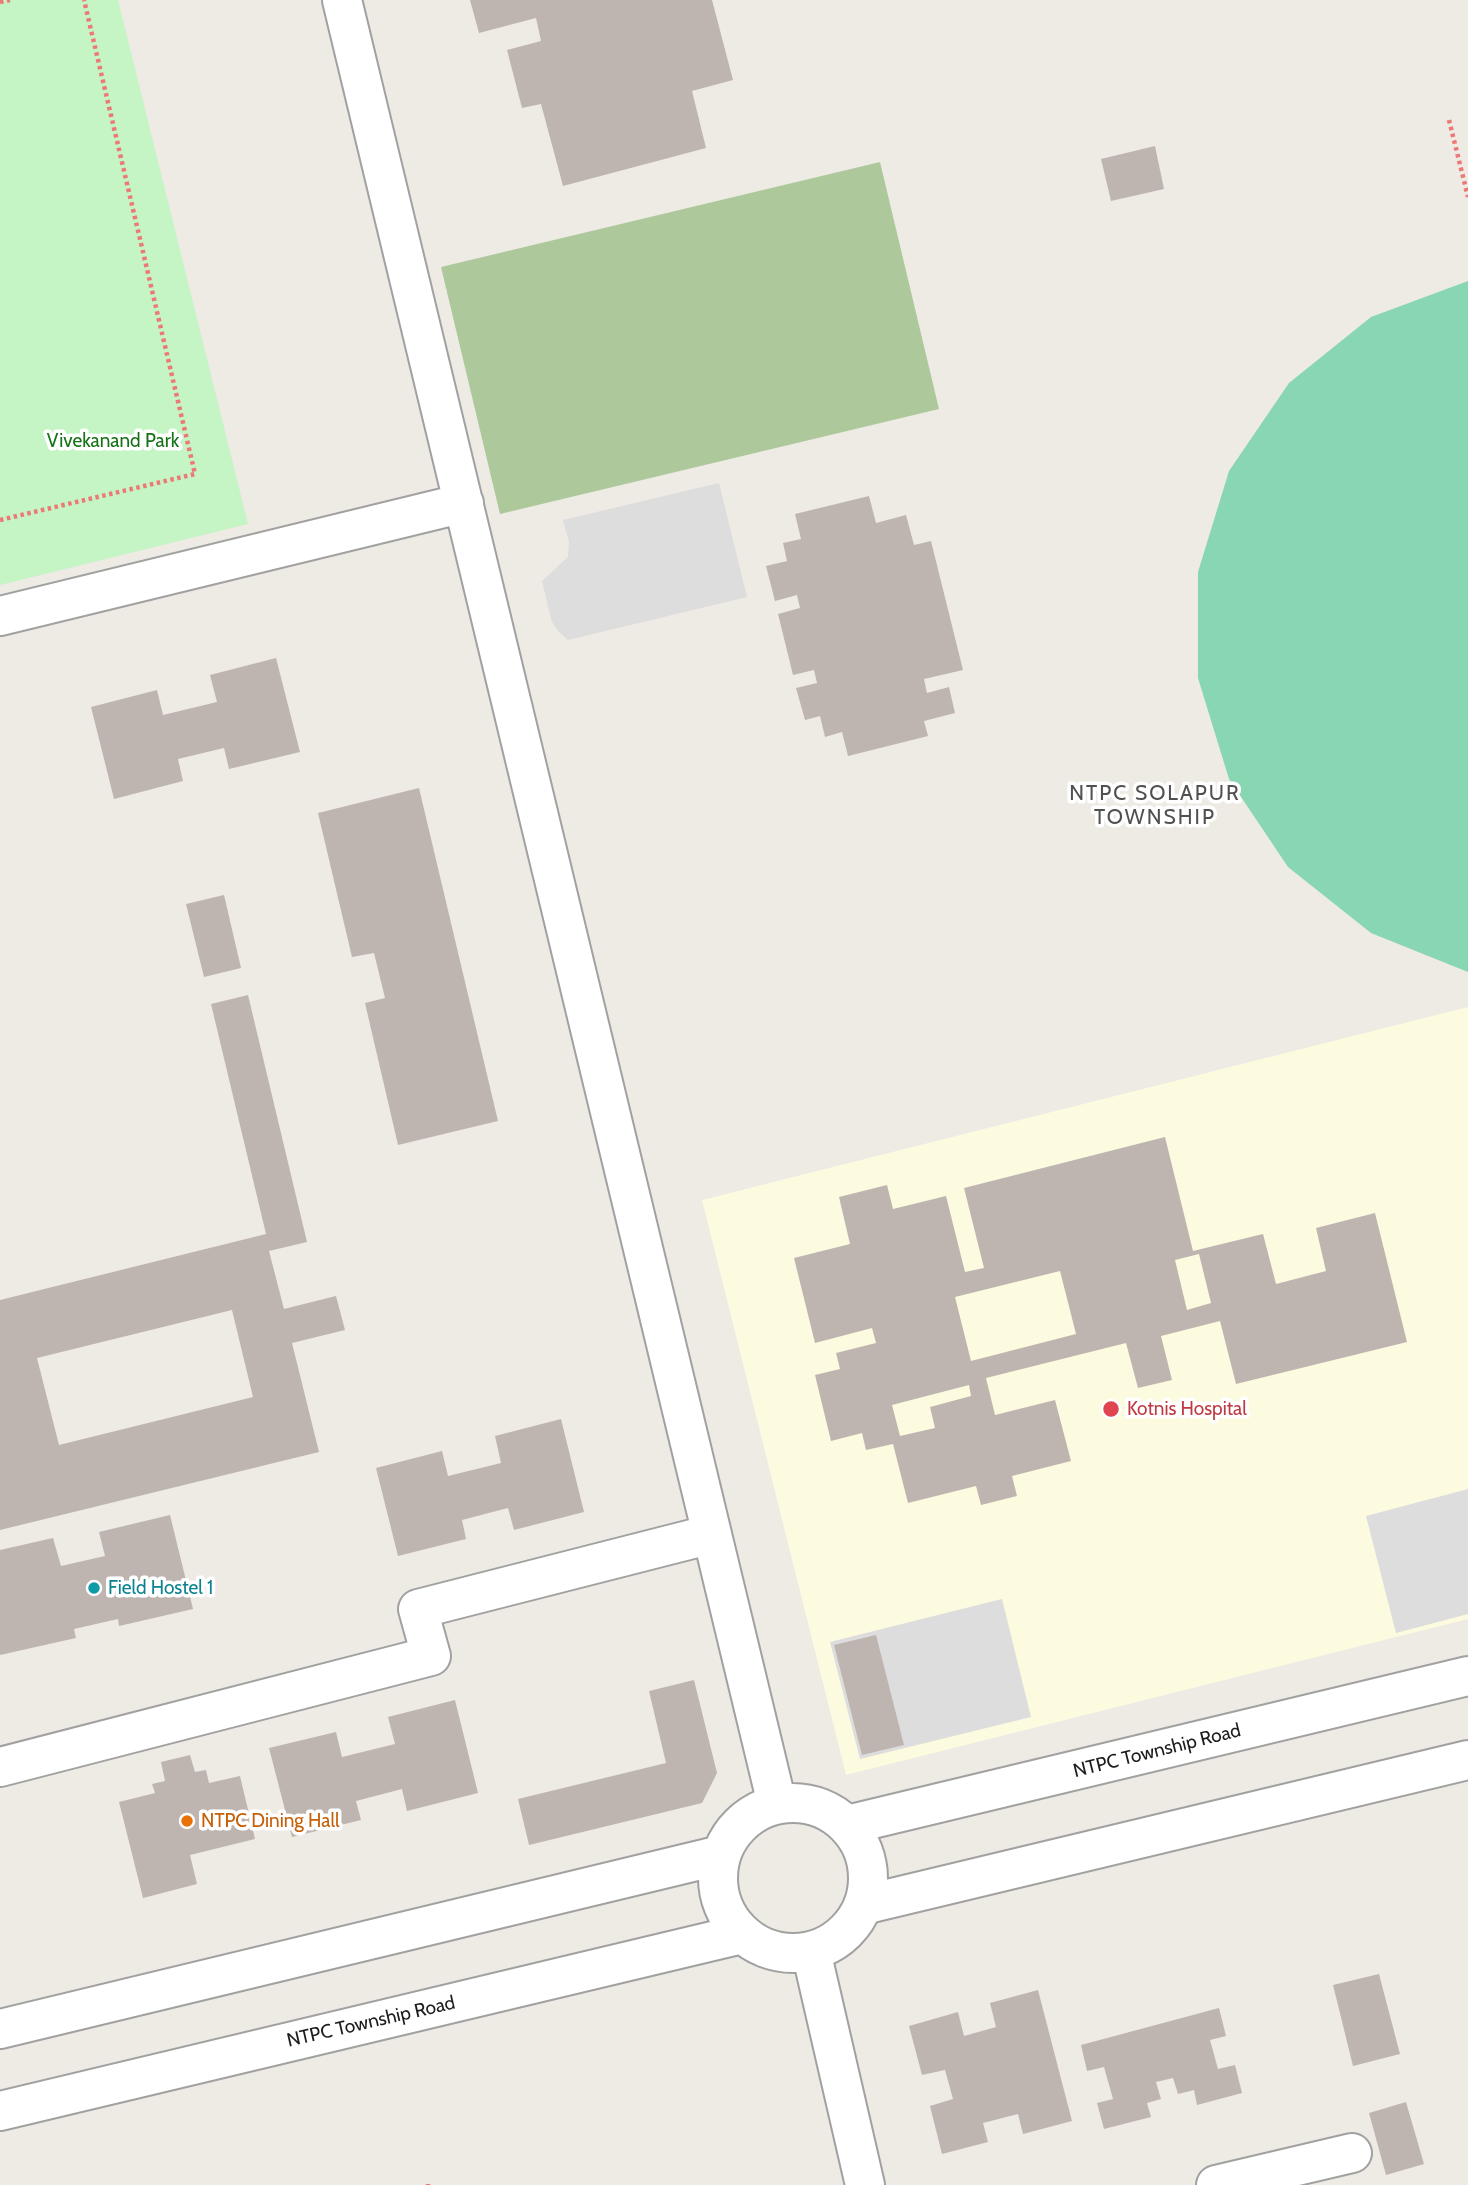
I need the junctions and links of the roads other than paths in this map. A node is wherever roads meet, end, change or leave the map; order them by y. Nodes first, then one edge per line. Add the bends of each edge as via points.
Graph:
1 (342, 0) edge
2 (464, 503) junction
3 (0, 616) edge
4 (712, 1534) junction
5 (1468, 1676) edge
6 (1468, 1760) edge
7 (0, 1767) edge
8 (777, 1804) junction
9 (847, 1825) junction
10 (721, 1855) junction
11 (863, 1905) junction
12 (742, 1934) junction
13 (811, 1951) junction
14 (0, 2029) edge
15 (0, 2111) edge
16 (1352, 2152) dead end
17 (865, 2185) edge
18 (1216, 2185) edge

1 - 2 street
2 - 3 street
2 - 4 street
4 - 7 street via 418,1609 431,1656
4 - 8 street
5 - 9 street, NTPC Township Road
6 - 11 street
8 - 9 street via 821,1807
8 - 10 street via 746,1817
9 - 11 street via 868,1866
10 - 12 street via 718,1887 724,1910
10 - 14 street
11 - 13 street via 845,1934
12 - 13 street via 778,1953
12 - 15 street, NTPC Township Road
13 - 17 street
16 - 18 street

